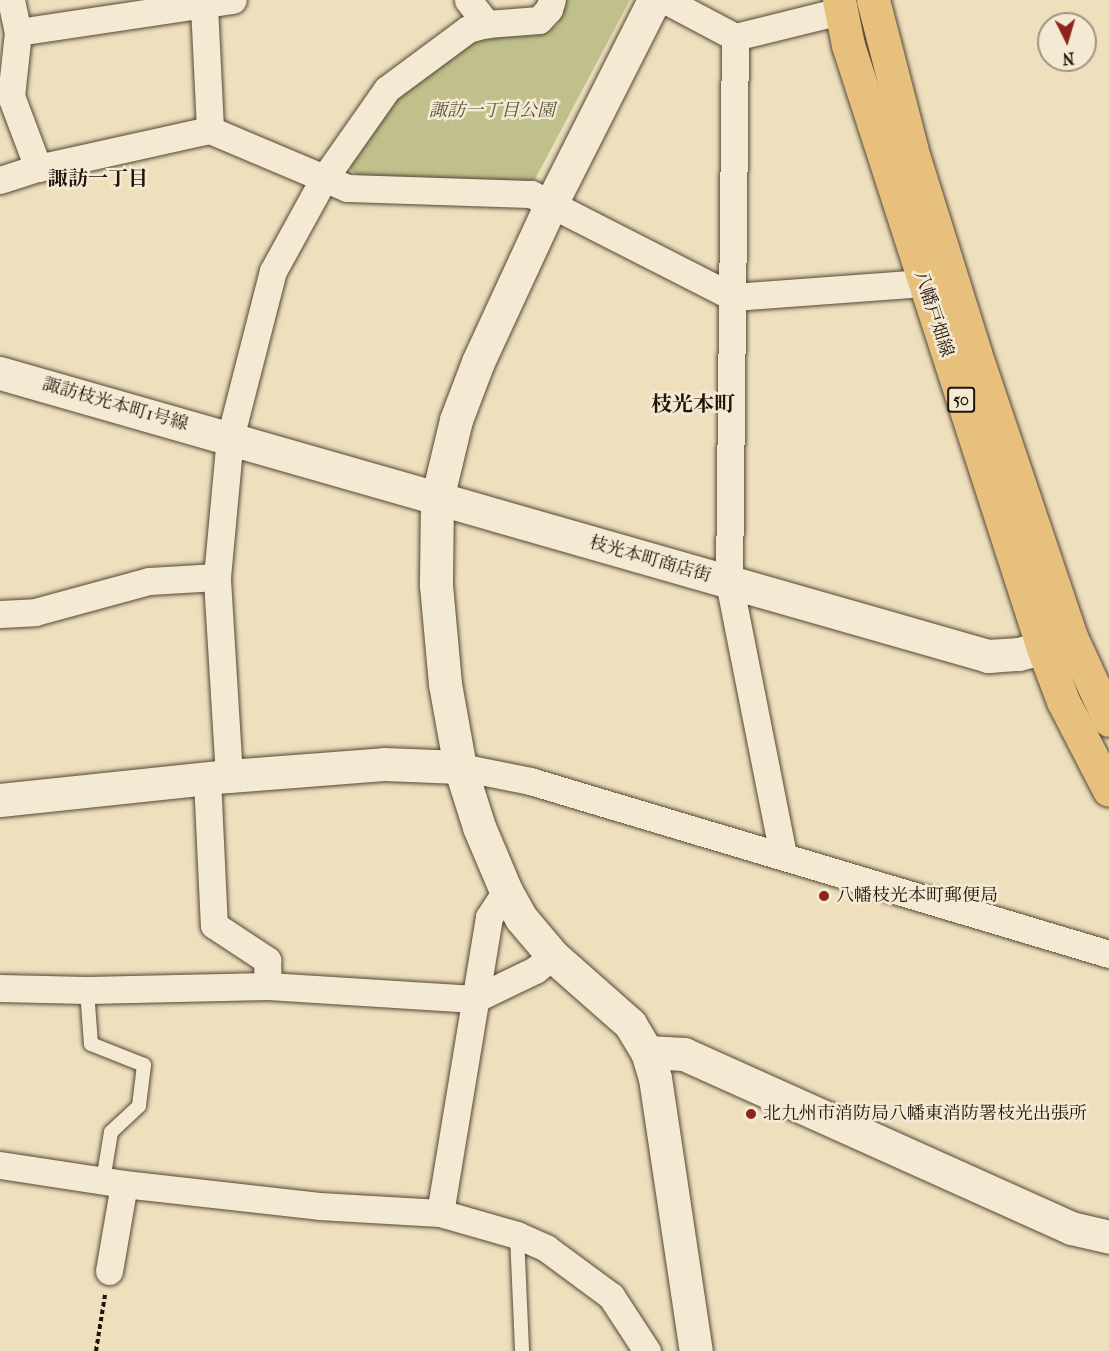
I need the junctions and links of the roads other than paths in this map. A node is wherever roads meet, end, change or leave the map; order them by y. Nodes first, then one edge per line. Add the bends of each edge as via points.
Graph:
1 (11, 0) edge
2 (233, 0) edge
3 (468, 0) edge
4 (552, 0) edge
5 (654, 0) edge
6 (665, 0) edge
7 (873, 0) edge
8 (204, 6) junction
9 (839, 6) edge
10 (487, 24) junction
11 (18, 32) junction
12 (735, 37) junction
13 (210, 130) junction
14 (38, 168) junction
15 (0, 180) edge
16 (323, 180) junction
17 (550, 204) junction
18 (923, 283) junction
19 (733, 297) junction
20 (0, 373) edge
21 (230, 438) junction
22 (437, 499) junction
23 (217, 577) junction
24 (729, 582) junction
25 (0, 614) edge
26 (1057, 644) junction
27 (1109, 720) edge
28 (460, 767) junction
29 (218, 778) junction
30 (1109, 790) edge
31 (0, 800) edge
32 (783, 855) junction
33 (506, 891) junction
34 (1109, 954) edge
35 (553, 956) junction
36 (268, 986) junction
37 (0, 988) edge
38 (87, 990) junction
39 (475, 999) junction
40 (647, 1052) junction
41 (0, 1165) edge
42 (113, 1182) junction
43 (440, 1213) junction
44 (517, 1235) junction
45 (1109, 1237) edge
46 (109, 1271) road end
47 (522, 1351) edge
48 (647, 1351) edge
49 (696, 1351) edge

1 - 11 street
2 - 8 street
3 - 10 street
4 - 10 street via 539,20
5 - 17 street
6 - 12 street
7 - 26 main road, 八幡戸畑線 / 50
8 - 11 street
8 - 13 street
9 - 12 street
9 - 18 main road, 八幡戸畑線 / 50
10 - 16 street via 468,29 387,88
11 - 14 street via 11,96
12 - 19 street
13 - 14 street
13 - 16 street
14 - 15 street
16 - 17 street via 347,188 531,194
16 - 21 street via 273,271
17 - 19 street
17 - 22 street via 478,362 456,420
18 - 19 street
18 - 26 main road, 八幡戸畑線 / 50
19 - 24 street
20 - 21 street, 諏訪枝光本町1号線
21 - 22 street, 枝光本町商店街
21 - 23 street
22 - 24 street, 枝光本町商店街
22 - 28 street via 436,585 444,673
23 - 25 street via 149,581 35,612
23 - 29 street
24 - 26 street, 枝光本町商店街 via 988,656 1019,654
24 - 32 street
26 - 27 main road, 八幡戸畑線 / 50
26 - 30 main road, 八幡戸畑線 / 50 via 1063,701
28 - 29 street via 384,764
28 - 32 street via 531,781
28 - 33 street via 478,827
29 - 31 street
29 - 36 street via 214,925 267,960
32 - 34 street
33 - 35 street via 521,918
33 - 39 street via 489,917
35 - 39 street via 535,970
35 - 40 street via 630,1024
36 - 38 street
36 - 39 street
37 - 38 street
38 - 42 lane via 91,1044 144,1065 139,1106 111,1131
39 - 43 street
40 - 45 street via 684,1054 1071,1228
40 - 49 street via 655,1078
41 - 42 street
42 - 43 street via 318,1206
42 - 46 street
43 - 44 street
44 - 47 lane
44 - 48 street via 546,1248 611,1296

